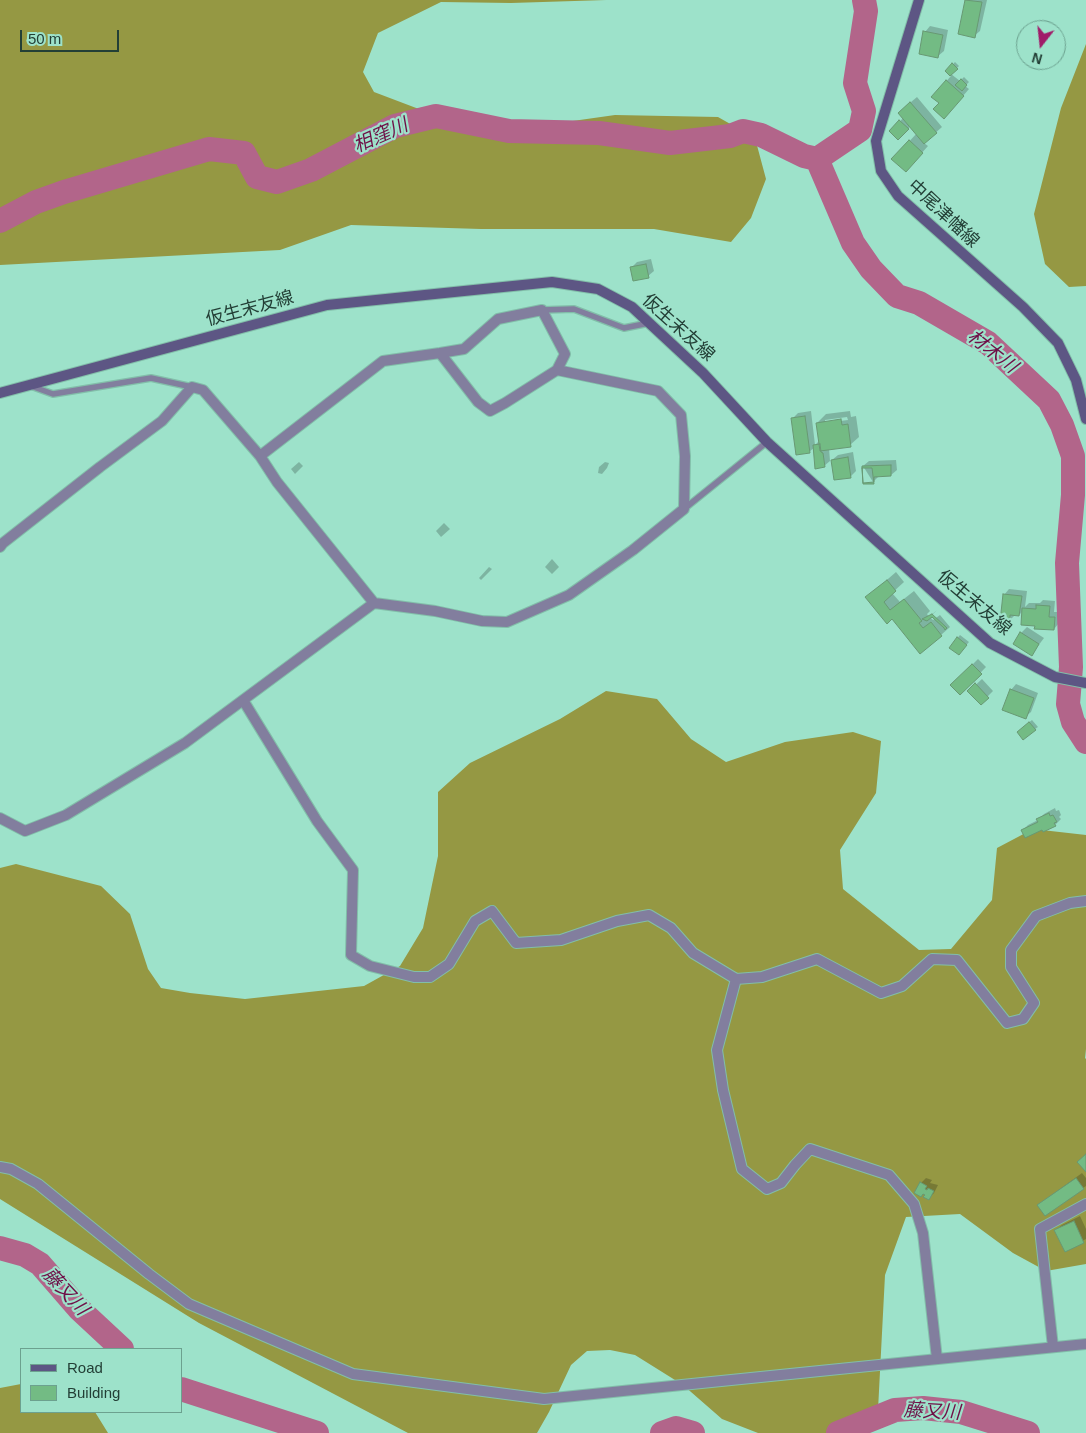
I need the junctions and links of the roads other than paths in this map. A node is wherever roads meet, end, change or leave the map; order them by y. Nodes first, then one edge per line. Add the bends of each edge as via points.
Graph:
1 (919, 0) edge
2 (542, 310) junction
3 (650, 323) junction
4 (440, 353) junction
5 (557, 370) junction
6 (27, 384) junction
7 (192, 388) junction
8 (0, 393) edge
9 (1086, 419) edge
10 (768, 442) junction
11 (260, 456) junction
12 (684, 509) junction
13 (0, 547) edge
14 (374, 604) junction
15 (1086, 683) edge
16 (243, 700) junction
17 (0, 818) edge
18 (1086, 901) edge
19 (736, 979) junction
20 (0, 1168) edge
21 (1086, 1204) edge
22 (1086, 1344) edge
23 (1053, 1347) junction
24 (937, 1359) junction

1 - 9 main road, 中尾津幡線 via 876,141 881,171 898,196 1023,307 1058,343 1076,380
2 - 3 lane via 574,309 624,328
2 - 4 street via 498,319 464,349
2 - 5 street via 565,354
3 - 6 main road, 仮生末友線 via 632,307 598,289 552,282 327,305
3 - 10 main road, 仮生末友線
4 - 5 street via 478,402 490,411
4 - 11 street via 384,362
5 - 12 street via 658,391 680,415 685,456
6 - 7 lane via 54,394 151,378
6 - 8 main road, 仮生末友線
7 - 11 street via 203,390
7 - 13 street via 162,421
10 - 12 lane
10 - 15 main road, 仮生末友線 via 990,643 1055,677
11 - 14 street
12 - 14 street via 570,595 507,622
14 - 16 street
16 - 17 street via 185,742 66,815 25,831
16 - 19 street via 316,821 353,870 351,954 370,966 414,977 430,977 449,964 475,921 492,911 516,942 561,940 649,914 672,928 693,953
18 - 19 street via 1070,903 1036,916 1011,950 1011,968 1034,1003 1023,1019 1007,1023 957,960 932,959 902,986 881,993 817,959 762,977
19 - 24 street via 717,1050 742,1169 767,1189 781,1183 810,1149 889,1175 914,1204 923,1233
20 - 24 street via 11,1169 38,1184 189,1304 353,1374 544,1400
21 - 23 street via 1040,1229
22 - 23 street
23 - 24 street

